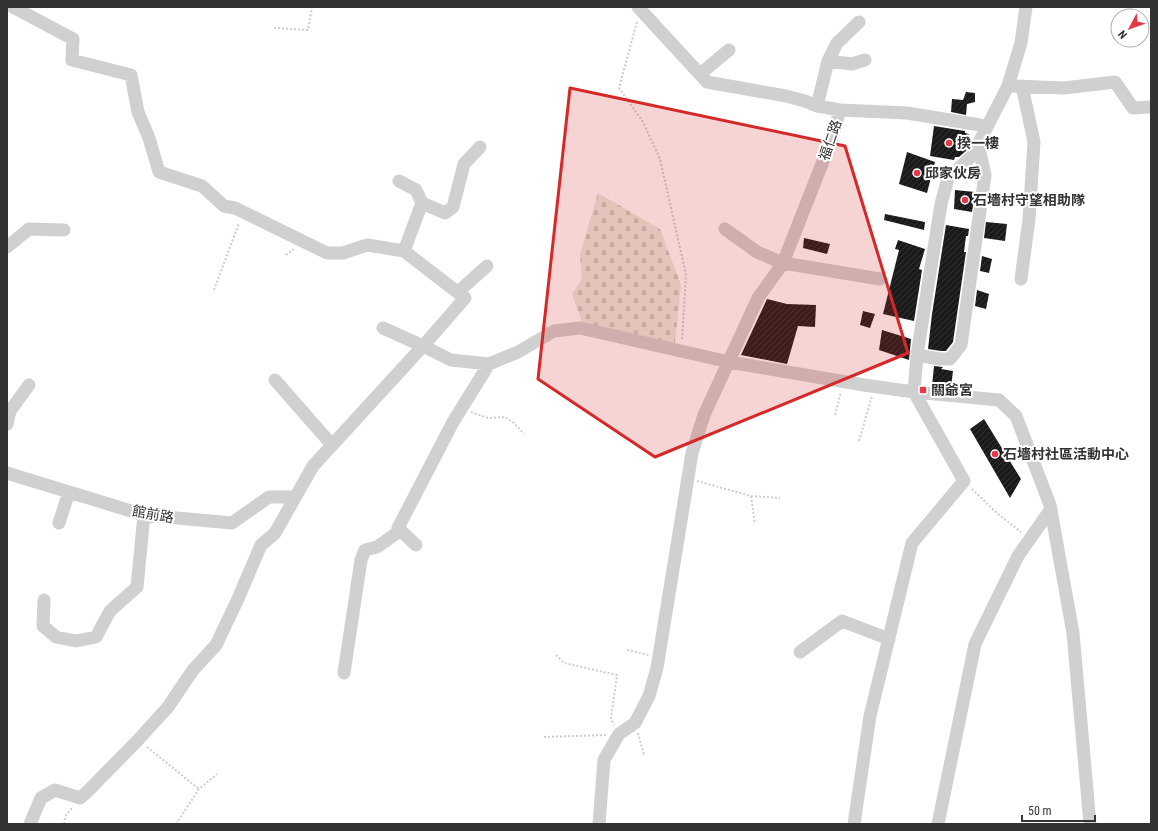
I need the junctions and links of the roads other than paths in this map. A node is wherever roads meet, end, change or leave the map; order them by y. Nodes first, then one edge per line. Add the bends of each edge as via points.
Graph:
1 (13, 7) edge
2 (1026, 7) edge
3 (639, 8) edge
4 (858, 22) dead end
5 (729, 50) dead end
6 (865, 60) dead end
7 (828, 61) junction
8 (700, 74) junction
9 (1008, 86) junction
10 (1022, 86) junction
11 (817, 106) junction
12 (1151, 107) edge
13 (840, 110) junction
14 (986, 126) junction
15 (978, 144) junction
16 (480, 147) dead end
17 (398, 181) dead end
18 (422, 203) junction
19 (725, 229) dead end
20 (64, 230) dead end
21 (7, 247) edge
22 (404, 251) junction
23 (783, 263) junction
24 (487, 266) dead end
25 (880, 279) dead end
26 (1021, 279) dead end
27 (458, 292) junction
28 (383, 328) dead end
29 (423, 346) junction
30 (917, 354) junction
31 (729, 362) junction
32 (489, 364) junction
33 (275, 380) dead end
34 (29, 385) dead end
35 (914, 392) junction
36 (7, 424) edge
37 (332, 445) junction
38 (7, 473) edge
39 (69, 492) junction
40 (295, 497) junction
41 (1051, 509) junction
42 (144, 514) junction
43 (60, 524) dead end
44 (398, 528) junction
45 (416, 545) dead end
46 (44, 600) dead end
47 (889, 639) junction
48 (800, 652) dead end
49 (344, 673) dead end
50 (30, 824) edge
51 (599, 824) edge
52 (854, 824) edge
53 (938, 824) edge
54 (1090, 824) edge

1 - 22 street via 73,39 72,60 131,75 138,112 149,138 158,172 202,186 224,206 235,208 327,253 343,253 368,245
2 - 9 street via 1020,43
3 - 8 street, 福仁路
4 - 7 street via 837,43
5 - 8 street
6 - 7 street via 852,64
7 - 11 street
8 - 11 street, 福仁路 via 707,82 805,101
9 - 10 street
9 - 14 street
10 - 12 street via 1064,88 1115,82 1133,108
10 - 26 street via 1034,142 1029,219
11 - 13 street, 福仁路
13 - 14 street via 907,113
13 - 23 street, 福仁路 via 831,141
14 - 15 street
15 - 30 street via 972,156 948,178
15 - 30 street via 985,175 962,345 950,359
16 - 18 street via 464,164 453,207 444,213
17 - 18 street via 416,190
18 - 22 street
19 - 23 street via 757,252
20 - 21 street via 29,229
22 - 27 street
23 - 25 street
23 - 31 street, 福仁路 via 758,298
24 - 27 street
27 - 29 street via 465,298
28 - 29 street
29 - 32 street via 451,360
29 - 37 street
30 - 35 street
31 - 32 street via 580,328 554,331 518,352
31 - 35 street
31 - 51 street, 福仁路 via 704,415 692,453 657,668 649,696 635,722 619,734 604,760
32 - 44 street via 453,422
33 - 37 street
34 - 36 street via 10,411
35 - 41 street via 999,400 1016,416
35 - 47 street via 964,481 912,543
37 - 40 street via 313,466
38 - 39 street, 館前路
39 - 42 street, 館前路
39 - 43 street
40 - 42 street, 館前路 via 269,497 232,524
40 - 50 street via 275,533 261,545 216,645 193,670 168,707 80,798 55,790 41,798
41 - 53 street via 1018,556 975,644
41 - 54 street via 1073,633
42 - 46 street via 137,587 110,611 96,637 76,641 56,637 43,626
44 - 45 street
44 - 49 street via 397,533 377,547 365,550 361,560
47 - 48 street via 842,621
47 - 52 street via 870,716

